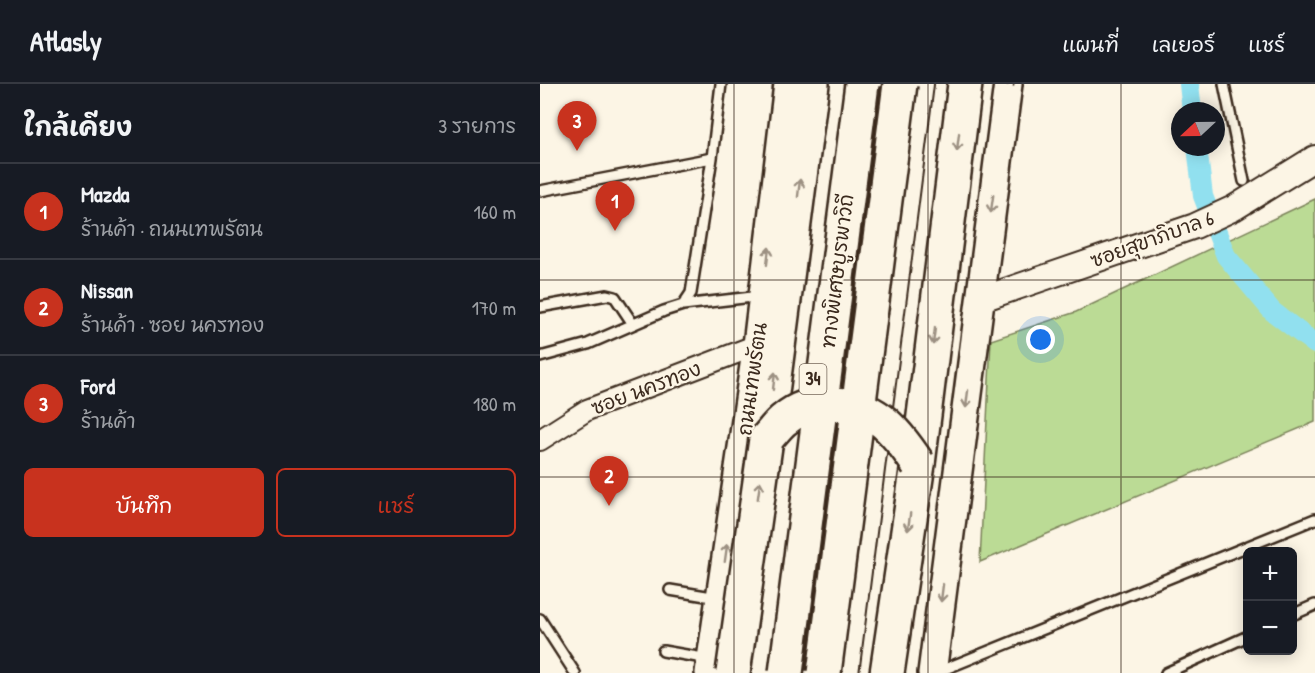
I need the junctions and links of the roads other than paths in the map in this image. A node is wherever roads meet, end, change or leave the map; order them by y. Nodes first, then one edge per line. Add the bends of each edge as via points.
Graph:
1 (721, 84) edge
2 (788, 84) edge
3 (812, 84) edge
4 (851, 84) edge
5 (862, 84) edge
6 (900, 84) edge
7 (917, 84) edge
8 (965, 84) edge
9 (1224, 84) edge
10 (1011, 85) edge
11 (712, 158) junction
12 (1315, 158) edge
13 (1244, 181) dead end
14 (540, 191) edge
15 (763, 296) junction
16 (979, 300) junction
17 (683, 305) junction
18 (540, 307) edge
19 (633, 324) junction
20 (757, 345) junction
21 (540, 357) edge
22 (766, 439) junction
23 (540, 440) edge
24 (918, 464) junction
25 (1315, 519) edge
26 (670, 590) dead end
27 (720, 598) junction
28 (1315, 605) edge
29 (1297, 613) edge
30 (540, 619) edge
31 (1243, 638) edge
32 (663, 651) dead end
33 (718, 669) edge
34 (575, 673) edge
35 (774, 673) edge
36 (786, 673) edge
37 (824, 673) edge
38 (843, 673) edge
39 (887, 673) edge
40 (934, 673) edge
41 (1166, 673) edge

1 - 11 lane
15 -> 2 main road, ถนนเทพรัตน
22 -> 3 highway
4 - 35 highway, 34
5 - 36 highway, ทางพิเศษบูรพาวิถี, bridge
6 - 37 highway, ทางพิเศษบูรพาวิถี, bridge
7 - 38 highway
8 -> 24 highway
9 - 13 lane
10 -> 16 main road
11 - 14 lane
11 - 17 lane via 691,293
12 - 16 street, ซอยสุขาภิบาล 6 via 1234,208 1196,226
15 - 17 lane
15 - 20 main road, ถนนเทพรัตน
16 -> 40 main road
17 - 19 lane
18 - 19 lane via 607,295 615,297
19 - 21 lane via 588,344
20 - 23 street, ซอย นครทอง via 587,410
27 -> 20 main road, ถนนเทพรัตน
22 - 24 highway, bridge via 783,420 799,410 817,404 853,405 883,421 902,439
33 -> 22 highway, bridge
24 -> 39 highway
25 - 40 lane
26 - 27 lane
27 - 33 main road, ถนนเทพรัตน
28 - 29 lane
30 - 34 lane
31 - 41 lane
32 - 33 lane

